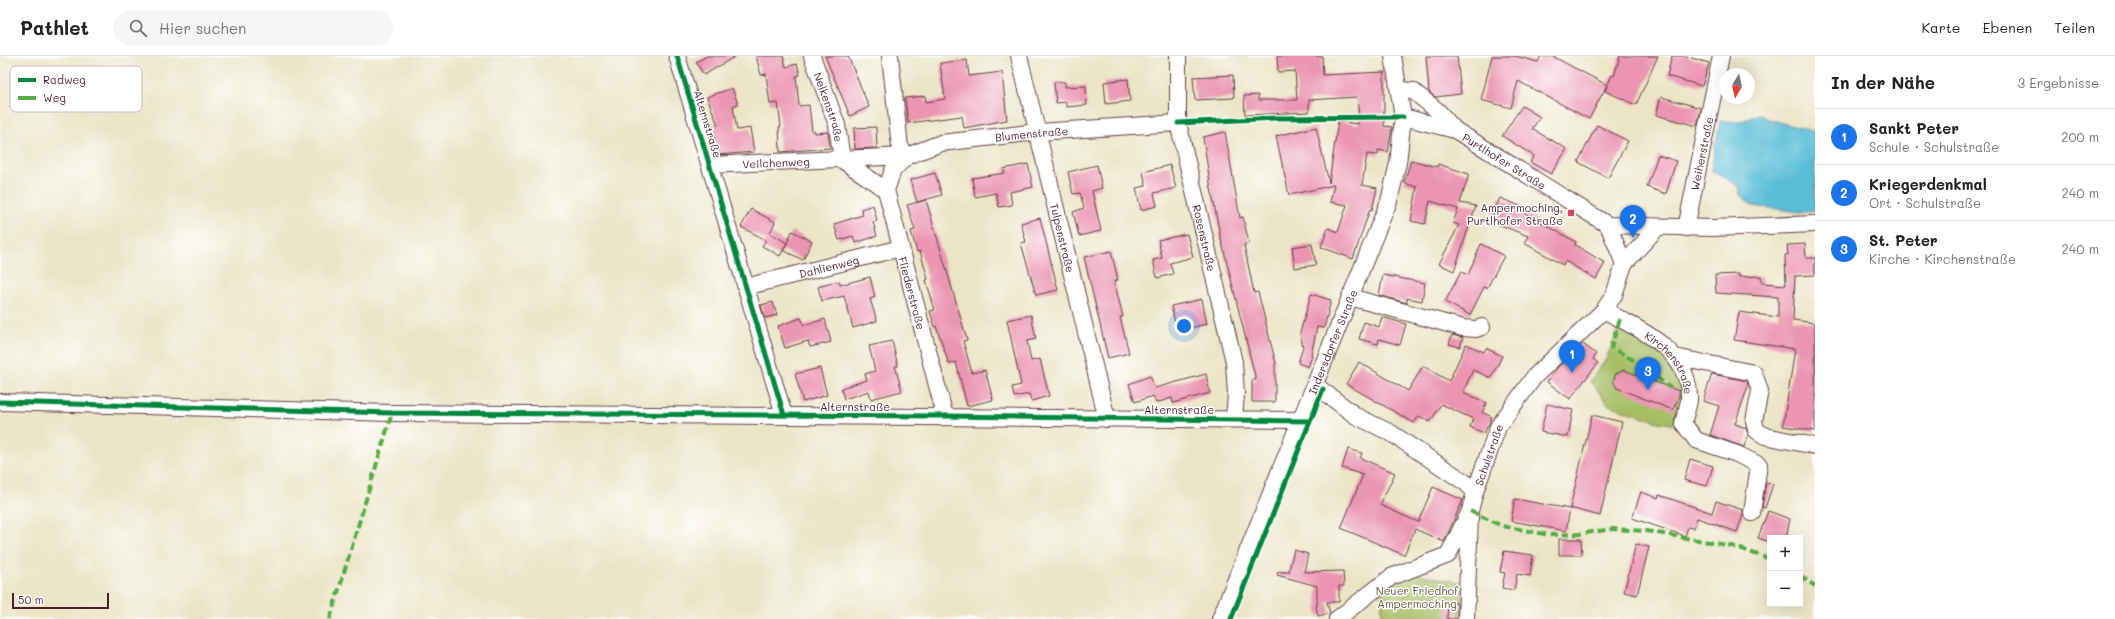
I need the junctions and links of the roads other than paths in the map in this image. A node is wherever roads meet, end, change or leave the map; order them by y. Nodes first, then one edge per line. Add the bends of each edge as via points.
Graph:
1 (677, 56) edge
2 (812, 56) edge
3 (890, 56) edge
4 (1019, 56) edge
5 (1178, 56) edge
6 (1393, 56) edge
7 (1721, 56) edge
8 (1399, 90) junction
9 (1403, 117) junction
10 (1178, 123) junction
11 (1455, 130) junction
12 (1038, 132) junction
13 (907, 156) junction
14 (842, 160) junction
15 (710, 165) junction
16 (886, 190) junction
17 (1815, 224) edge
18 (1608, 225) junction
19 (1657, 228) junction
20 (1686, 228) junction
21 (900, 248) junction
22 (1624, 264) junction
23 (757, 284) dead end
24 (1350, 297) junction
25 (1604, 310) junction
26 (1482, 327) dead end
27 (1675, 356) junction
28 (1315, 385) junction
29 (0, 402) edge
30 (784, 415) junction
31 (945, 416) junction
32 (1107, 419) junction
33 (1234, 419) junction
34 (1301, 420) junction
35 (1815, 446) edge
36 (1475, 492) junction
37 (1470, 512) junction
38 (1752, 513) dead end
39 (1220, 619) edge
40 (1337, 619) edge
41 (1466, 619) edge

1 - 15 street, Alternstraße
2 - 14 street, Nelkenstraße via 837,125
3 - 13 street via 900,147
4 - 12 street, Tulpenstraße
5 - 10 street, Rosenstraße
6 - 8 street, Indersdorfer Straße
7 - 20 street, Weiherstraße
8 - 9 street, Indersdorfer Straße
8 - 11 street via 1413,91 1438,111
9 - 11 street, Purtlhofer Straße
9 - 24 street, Indersdorfer Straße via 1398,163 1389,201
10 - 12 street, Blumenstraße
10 - 33 street, Rosenstraße via 1234,362
11 - 18 street, Purtlhofer Straße
12 - 13 street, Blumenstraße via 940,143
12 - 32 street, Tulpenstraße
13 - 14 street, Veilchenweg
13 - 16 street, Blumenstraße via 893,170
14 - 15 street, Veilchenweg
14 - 16 street
15 - 30 street, Alternstraße
16 - 21 street, Fliederstraße
17 - 20 street, Purtlhofer Straße
18 - 19 street, Purtlhofer Straße
18 - 22 street
19 - 20 street, Purtlhofer Straße
19 - 22 street, Schulstraße
21 - 23 street, Dahlienweg
21 - 31 street, Fliederstraße
22 - 25 street, Schulstraße via 1614,295
24 - 26 street via 1462,328
24 - 28 street, Indersdorfer Straße
25 - 27 street, Kirchenstraße via 1651,337
25 - 36 street, Schulstraße via 1534,377 1498,428
27 - 35 street via 1754,373 1760,390 1754,421 1756,430 1765,436
27 - 38 street, Kirchenstraße via 1688,384 1689,401 1683,423 1696,440 1760,465
28 - 34 street, Indersdorfer Straße
28 - 36 street via 1356,416 1391,433 1466,483
29 - 30 street via 392,413
30 - 31 street, Alternstraße
31 - 32 street, Alternstraße
32 - 33 street, Alternstraße
33 - 34 street, Alternstraße
34 - 39 street, Indersdorfer Straße
36 - 37 street, Schulstraße
37 - 40 street, Schulstraße via 1448,556 1391,577
37 - 41 street

